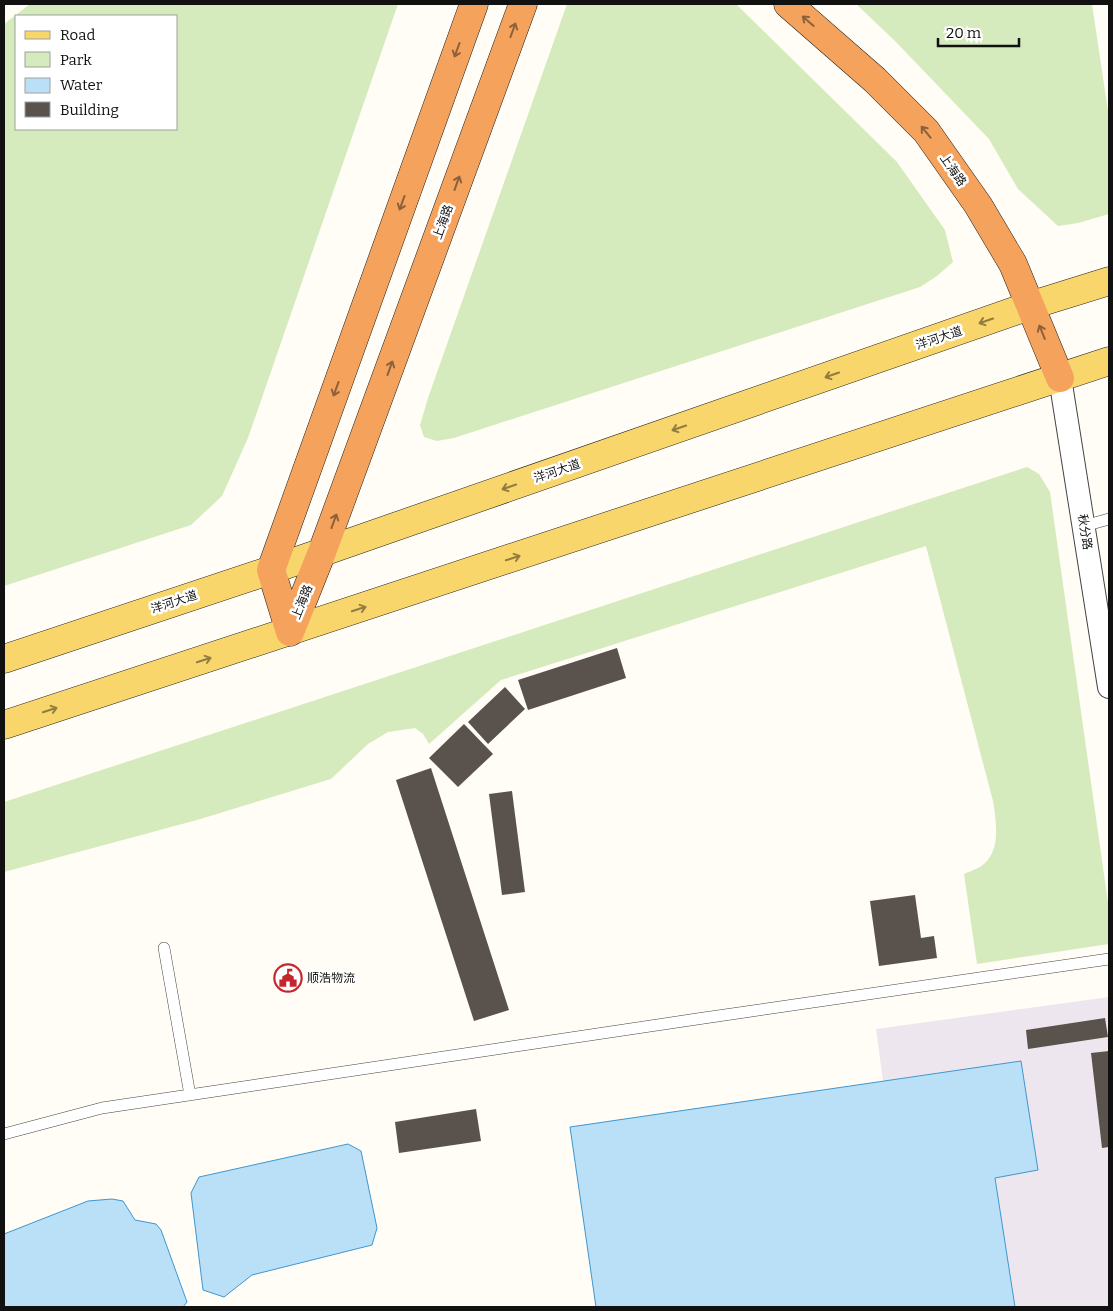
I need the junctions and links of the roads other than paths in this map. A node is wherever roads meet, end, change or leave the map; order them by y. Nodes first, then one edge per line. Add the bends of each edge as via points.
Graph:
1 (474, 4) edge
2 (522, 4) edge
3 (788, 4) edge
4 (1109, 281) edge
5 (1032, 306) junction
6 (1109, 361) edge
7 (1060, 378) junction
8 (1109, 519) edge
9 (1084, 526) junction
10 (322, 552) junction
11 (271, 570) junction
12 (290, 632) junction
13 (4, 659) edge
14 (1109, 687) edge
15 (4, 725) edge
16 (164, 948) dead end
17 (1109, 959) edge
18 (190, 1095) junction
19 (4, 1134) edge

1 -> 11 highway
10 -> 2 highway, 上海路
5 -> 3 highway, 上海路 via 1013,264 978,205 926,131 875,80
4 - 5 main road, 洋河大道
7 -> 5 highway, 上海路
5 -> 10 main road, 洋河大道
6 - 7 main road
7 - 9 street, 秋分路
12 -> 7 main road
8 - 9 lane
9 - 14 street, 秋分路
10 - 11 main road, 洋河大道
10 - 12 highway, 上海路
11 - 12 highway, 上海路
11 - 13 main road, 洋河大道
15 -> 12 main road
16 - 18 lane
17 - 18 lane
18 - 19 lane via 102,1108

